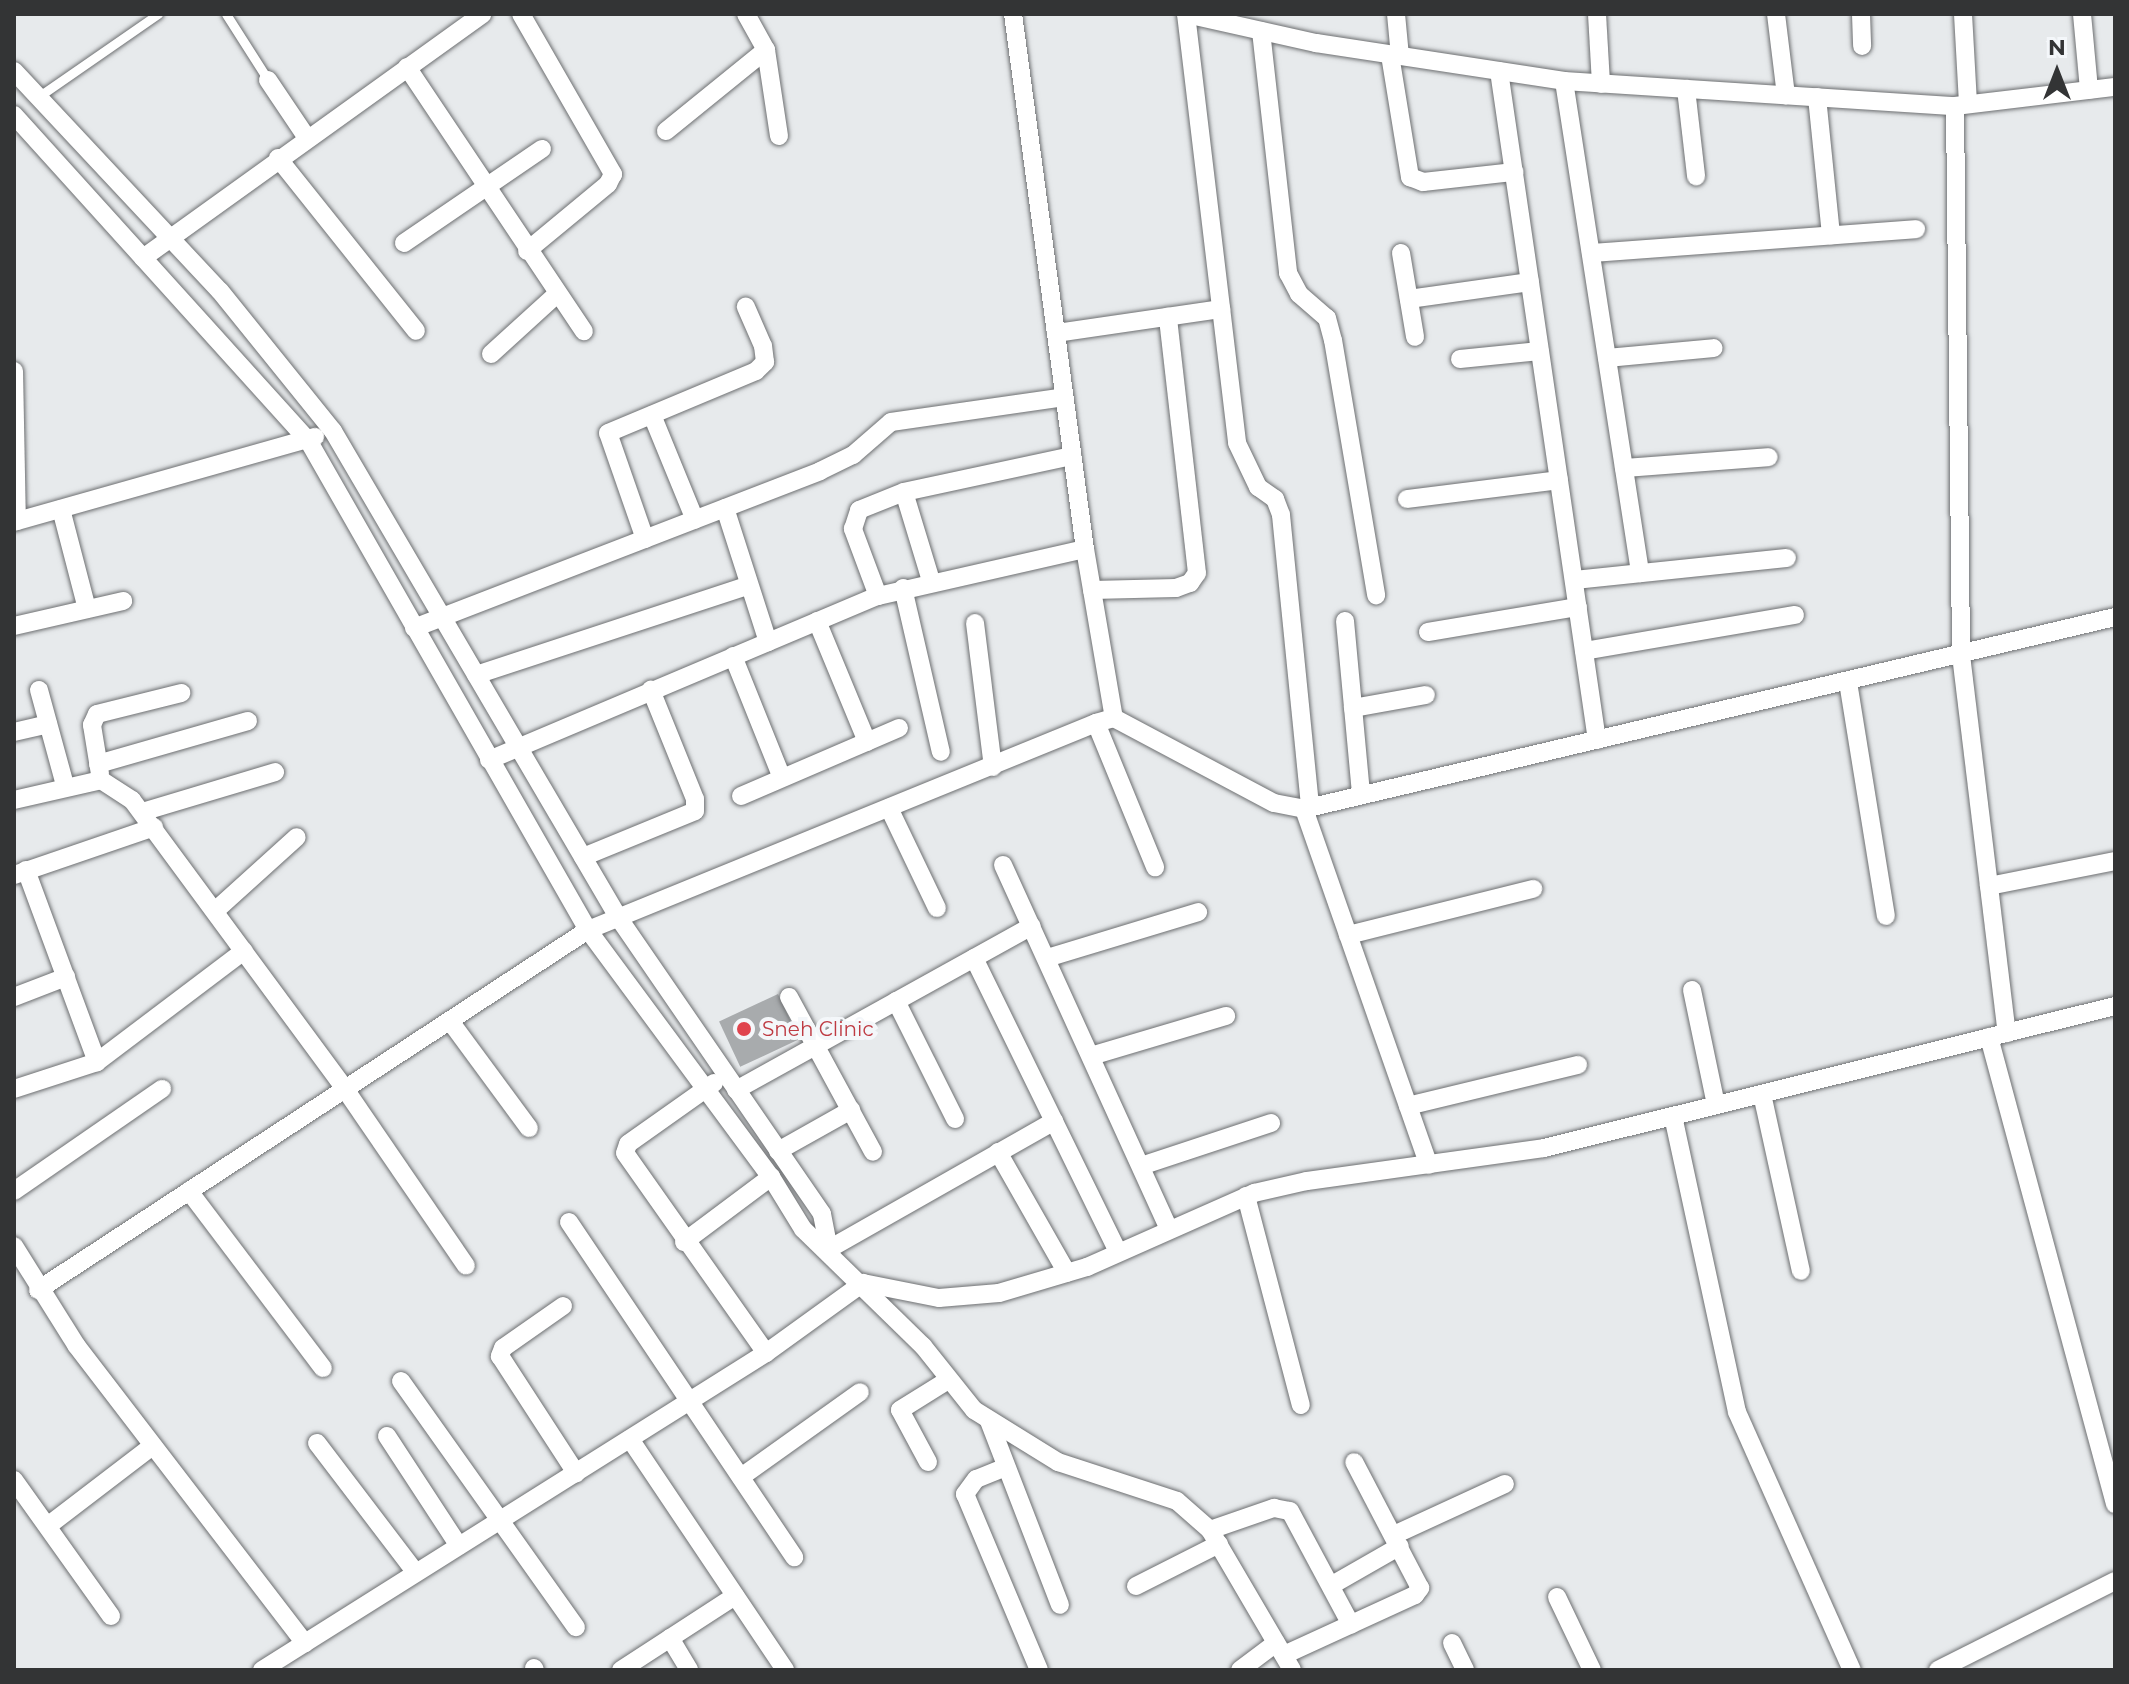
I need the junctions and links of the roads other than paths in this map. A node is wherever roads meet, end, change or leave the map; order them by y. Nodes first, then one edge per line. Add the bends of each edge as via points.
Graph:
1 (158, 14) edge
2 (226, 14) edge
3 (482, 14) edge
4 (521, 14) edge
5 (746, 14) edge
6 (1013, 14) edge
7 (1186, 14) edge
8 (1396, 14) edge
9 (1597, 14) edge
10 (1776, 14) edge
11 (1861, 14) edge
12 (1963, 14) edge
13 (2082, 14) edge
14 (1261, 31) junction
15 (1862, 46) dead end
16 (766, 50) junction
17 (1395, 55) junction
18 (407, 67) junction
19 (14, 71) edge
20 (1499, 71) junction
21 (268, 80) joint
22 (1564, 81) junction
23 (1601, 84) junction
24 (2115, 87) edge
25 (1686, 89) junction
26 (2089, 90) junction
27 (1786, 95) junction
28 (38, 97) junction
29 (1817, 97) junction
30 (1962, 105) junction
31 (14, 115) edge
32 (666, 131) dead end
33 (779, 136) dead end
34 (307, 138) junction
35 (542, 149) dead end
36 (278, 158) junction
37 (1514, 172) junction
38 (1696, 176) dead end
39 (485, 186) junction
40 (1916, 229) dead end
41 (1831, 235) junction
42 (170, 236) junction
43 (404, 243) dead end
44 (527, 251) junction
45 (1401, 253) dead end
46 (1591, 253) junction
47 (143, 258) junction
48 (1530, 282) junction
49 (557, 294) junction
50 (1409, 299) junction
51 (746, 307) dead end
52 (1221, 309) junction
53 (1168, 317) junction
54 (416, 331) dead end
55 (584, 331) dead end
56 (1056, 333) junction
57 (1415, 337) dead end
58 (1714, 348) dead end
59 (1540, 351) junction
60 (491, 354) dead end
61 (1607, 358) junction
62 (1460, 359) dead end
63 (14, 371) edge
64 (1064, 397) junction
65 (652, 415) junction
66 (333, 431) junction
67 (308, 440) junction
68 (1072, 456) junction
69 (1769, 457) dead end
70 (1624, 468) junction
71 (1559, 480) junction
72 (904, 492) junction
73 (1407, 499) dead end
74 (725, 508) junction
75 (61, 509) junction
76 (695, 520) junction
77 (16, 522) edge
78 (645, 539) junction
79 (1085, 549) junction
80 (1787, 558) dead end
81 (1640, 573) junction
82 (1574, 580) junction
83 (931, 581) junction
84 (749, 585) junction
85 (903, 588) junction
86 (1092, 590) junction
87 (1376, 595) dead end
88 (878, 596) junction
89 (123, 601) dead end
90 (1578, 607) junction
91 (87, 609) junction
92 (1795, 615) dead end
93 (442, 617) junction
94 (2115, 617) edge
95 (817, 621) junction
96 (1345, 621) dead end
97 (975, 623) dead end
98 (14, 626) edge
99 (414, 628) junction
100 (1428, 632) dead end
101 (768, 642) junction
102 (1584, 651) junction
103 (1961, 655) junction
104 (733, 656) junction
105 (476, 675) junction
106 (1848, 682) junction
107 (39, 690) dead end
108 (651, 690) junction
109 (181, 693) dead end
110 (1426, 695) dead end
111 (1353, 708) junction
112 (1105, 720) junction
113 (248, 721) dead end
114 (48, 724) junction
115 (899, 728) dead end
116 (14, 732) edge
117 (1597, 740) junction
118 (867, 742) junction
119 (517, 745) junction
120 (941, 752) dead end
121 (489, 760) junction
122 (993, 767) junction
123 (100, 772) junction
124 (275, 772) dead end
125 (782, 778) junction
126 (65, 785) junction
127 (1361, 795) junction
128 (741, 796) dead end
129 (14, 800) edge
130 (889, 808) junction
131 (1307, 808) junction
132 (142, 812) junction
133 (154, 827) junction
134 (297, 837) dead end
135 (583, 857) junction
136 (2115, 861) edge
137 (1003, 865) dead end
138 (1155, 867) dead end
139 (20, 873) edge
140 (1989, 886) junction
141 (1533, 889) dead end
142 (937, 908) dead end
143 (215, 911) junction
144 (1198, 912) dead end
145 (1886, 916) dead end
146 (618, 917) junction
147 (1032, 926) junction
148 (588, 930) junction
149 (1348, 935) junction
150 (244, 951) junction
151 (974, 958) junction
152 (1047, 958) junction
153 (66, 977) junction
154 (1692, 990) dead end
155 (14, 997) edge
156 (789, 997) dead end
157 (896, 1001) junction
158 (2115, 1006) edge
159 (1226, 1016) dead end
160 (450, 1021) junction
161 (2007, 1033) junction
162 (1989, 1037) junction
163 (817, 1045) junction
164 (1091, 1056) junction
165 (97, 1062) junction
166 (1578, 1065) dead end
167 (731, 1082) junction
168 (14, 1089) edge
169 (162, 1089) dead end
170 (345, 1089) junction
171 (706, 1089) junction
172 (1762, 1094) junction
173 (1716, 1105) junction
174 (1408, 1106) junction
175 (851, 1110) junction
176 (1673, 1116) junction
177 (955, 1119) dead end
178 (1054, 1121) junction
179 (1271, 1123) dead end
180 (529, 1128) dead end
181 (778, 1151) junction
182 (873, 1152) dead end
183 (998, 1152) junction
184 (1429, 1165) junction
185 (1141, 1166) junction
186 (771, 1177) junction
187 (14, 1191) edge
188 (189, 1191) junction
189 (1246, 1196) junction
190 (569, 1222) dead end
191 (1168, 1227) junction
192 (684, 1242) junction
193 (14, 1246) edge
194 (829, 1249) junction
195 (1118, 1252) junction
196 (466, 1266) dead end
197 (1801, 1271) dead end
198 (1067, 1273) junction
199 (863, 1283) junction
200 (38, 1290) junction
201 (563, 1306) dead end
202 (766, 1353) junction
203 (323, 1368) dead end
204 (948, 1380) junction
205 (401, 1381) dead end
206 (860, 1392) dead end
207 (691, 1401) junction
208 (1301, 1405) dead end
209 (988, 1420) junction
210 (387, 1436) dead end
211 (630, 1439) junction
212 (317, 1443) dead end
213 (151, 1447) junction
214 (928, 1462) dead end
215 (1354, 1462) dead end
216 (1006, 1467) junction
217 (576, 1473) junction
218 (741, 1477) junction
219 (14, 1480) edge
220 (1505, 1484) dead end
221 (2115, 1504) edge
222 (500, 1520) junction
223 (49, 1525) junction
224 (1214, 1537) junction
225 (1397, 1540) junction
226 (459, 1546) junction
227 (794, 1557) dead end
228 (416, 1573) junction
229 (2115, 1581) edge
230 (1332, 1585) junction
231 (1136, 1586) dead end
232 (735, 1596) junction
233 (1557, 1597) dead end
234 (1060, 1605) dead end
235 (111, 1616) dead end
236 (1351, 1625) junction
237 (576, 1627) dead end
238 (670, 1638) junction
239 (305, 1643) junction
240 (1452, 1643) dead end
241 (1284, 1656) edge
242 (1033, 1668) edge
243 (262, 1670) edge
244 (621, 1670) edge
245 (689, 1670) edge
246 (785, 1670) edge
247 (1240, 1670) edge
248 (1465, 1670) edge
249 (1592, 1670) edge
250 (1852, 1670) edge
251 (1938, 1670) edge

1 - 28 lane
2 - 21 lane
3 - 18 street
4 - 44 street via 613,174 608,184
5 - 16 street
6 - 56 street
7 - 14 street
7 - 52 street
8 - 17 street
9 - 23 street
10 - 27 street
11 - 15 street
12 - 30 street
13 - 26 street
14 - 17 street
14 - 87 street via 1288,273 1299,294 1327,318
16 - 32 street
16 - 33 street
17 - 20 street
17 - 37 street via 1410,177 1423,182
18 - 34 street
18 - 39 street
19 - 28 street
20 - 22 street
20 - 37 street
21 - 34 street
22 - 23 street
22 - 46 street
23 - 25 street
24 - 26 street
25 - 27 street
25 - 38 street
26 - 30 street
27 - 29 street
28 - 42 street
29 - 30 street
29 - 41 street
30 - 103 street
31 - 47 street
34 - 36 street
35 - 39 street
36 - 42 street
36 - 54 street
37 - 48 street
39 - 43 street
39 - 44 street
40 - 41 street
41 - 46 street
42 - 47 street
42 - 66 street via 287,368
44 - 49 street
45 - 50 street
46 - 61 street
47 - 67 street
48 - 50 street
48 - 59 street
49 - 55 street
49 - 60 street
50 - 57 street
51 - 65 street via 765,362 756,371
52 - 53 street
52 - 131 street via 1237,443 1258,487 1275,499 1281,515
53 - 56 street
53 - 86 street via 1197,573 1190,583 1176,588
56 - 64 street
58 - 61 street
59 - 62 street
59 - 71 street
61 - 70 street
63 - 77 street
64 - 68 street
64 - 74 street via 891,422 853,455
65 - 76 street
65 - 78 street via 608,433
66 - 67 street
66 - 93 street
67 - 75 street
67 - 99 street
68 - 72 street
68 - 79 street
69 - 70 street
70 - 81 street
71 - 73 street
71 - 82 street
72 - 83 street
72 - 88 street via 853,517
74 - 76 street
74 - 84 street
75 - 77 street
75 - 91 street
76 - 78 street
78 - 93 street
79 - 83 street
79 - 86 street
80 - 81 street
81 - 82 street
82 - 90 street
83 - 85 street
84 - 101 street
84 - 105 street
85 - 88 street
85 - 120 street
86 - 112 street
88 - 95 street
89 - 91 street
90 - 100 street
90 - 102 street
91 - 98 street
92 - 102 street
93 - 99 street
93 - 105 street
94 - 103 street
95 - 101 street
95 - 118 street
96 - 111 street
97 - 122 street
99 - 121 street
101 - 104 street
102 - 117 street
103 - 106 street
103 - 140 street
104 - 108 street
104 - 125 street
105 - 119 street
106 - 117 street
106 - 145 street
107 - 114 street
108 - 119 street
108 - 135 street via 695,799 695,811
109 - 123 street via 97,714 92,725
110 - 111 street
111 - 127 street
112 - 122 street
112 - 131 street via 1274,803
112 - 138 street
113 - 123 street
114 - 116 street
114 - 126 street
115 - 118 street
117 - 127 street
118 - 125 street
119 - 121 street
119 - 135 street
121 - 148 street
122 - 130 street
123 - 126 street
123 - 132 street
124 - 132 street
125 - 128 street
126 - 129 street
127 - 131 street
130 - 142 street
130 - 146 street
131 - 149 street
132 - 133 street
133 - 139 street
133 - 143 street
134 - 143 street
135 - 146 street
136 - 140 street
137 - 147 street
139 - 153 street
140 - 161 street
141 - 149 street
143 - 150 street
144 - 152 street
146 - 148 street
146 - 167 street
147 - 151 street
147 - 152 street
148 - 160 street
148 - 171 street
149 - 174 street
150 - 165 street
150 - 170 street
151 - 157 street
151 - 178 street
152 - 164 street
153 - 155 street
153 - 165 street
154 - 173 street
156 - 163 street
157 - 163 street
157 - 177 street
158 - 161 street
159 - 164 street
160 - 170 street
160 - 180 street
161 - 162 street
162 - 172 street
162 - 221 street
163 - 167 street
163 - 175 street
164 - 185 street
165 - 168 street
166 - 174 street
167 - 171 street
167 - 181 street
169 - 187 street
170 - 188 street
170 - 196 street
171 - 186 street
171 - 192 street via 628,1144 625,1153
172 - 173 street
172 - 197 street
173 - 176 street
174 - 184 street
175 - 181 street
175 - 182 street
176 - 184 street via 1544,1148
176 - 250 street via 1737,1412
178 - 183 street
178 - 195 street
179 - 185 street
181 - 194 street via 822,1214
183 - 194 street
183 - 198 street
184 - 189 street via 1307,1181
185 - 191 street
186 - 192 street
186 - 194 street via 803,1229
188 - 200 street
188 - 203 street
189 - 191 street
189 - 208 street
190 - 207 street
191 - 195 street
192 - 202 street
193 - 200 street
194 - 199 street
195 - 198 street
198 - 199 street via 999,1293 939,1298
199 - 202 street
199 - 204 street
200 - 213 street
201 - 217 street via 503,1348 500,1356
202 - 207 street
204 - 209 street
204 - 214 street via 900,1410
205 - 222 street
206 - 218 street
207 - 211 street
207 - 218 street
209 - 216 street
209 - 224 street via 1058,1462 1177,1501
210 - 226 street
211 - 217 street
211 - 232 street
212 - 228 street
213 - 223 street
213 - 239 street
215 - 225 street
216 - 234 street
216 - 242 street via 976,1479 965,1494
217 - 222 street
218 - 227 street
219 - 223 street
220 - 225 street
222 - 226 street
222 - 237 street
223 - 235 street
224 - 230 street via 1283,1507
224 - 231 street
224 - 241 street
225 - 230 street
225 - 236 street via 1420,1588
226 - 228 street
228 - 239 street
229 - 251 street
230 - 236 street
232 - 238 street
232 - 246 street
233 - 249 street
236 - 241 street
238 - 244 street
238 - 245 street
239 - 243 street
240 - 248 street
241 - 247 street

